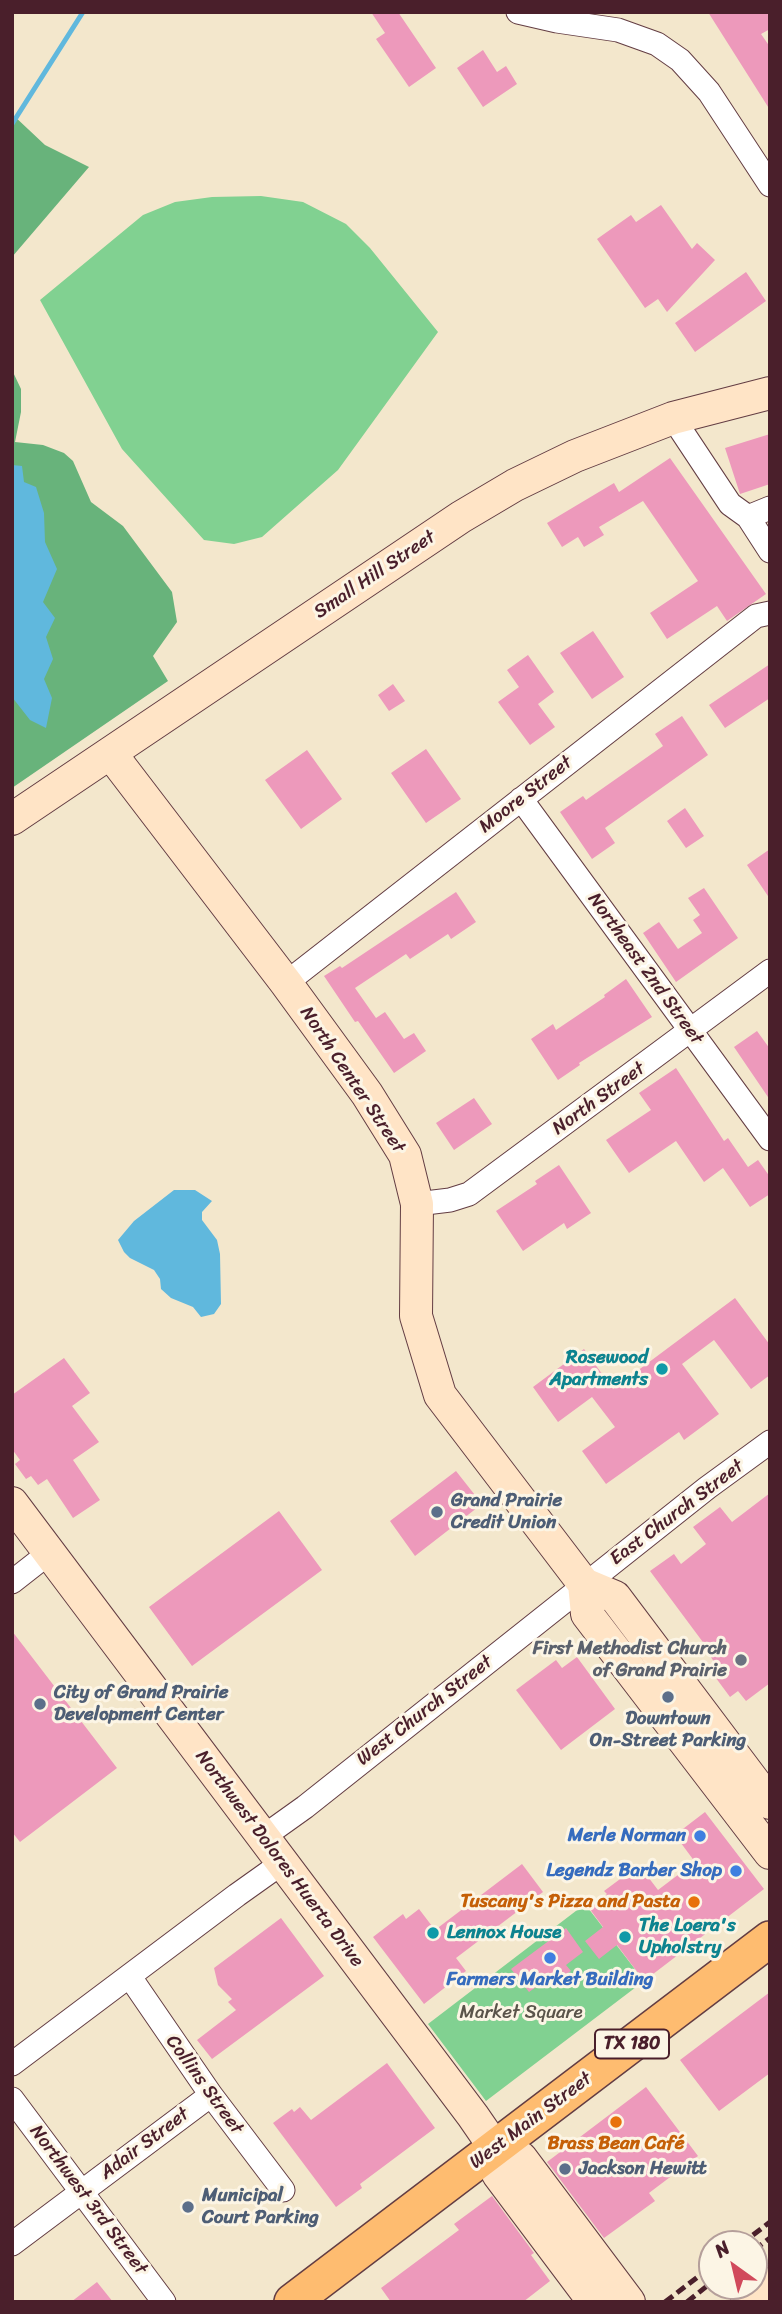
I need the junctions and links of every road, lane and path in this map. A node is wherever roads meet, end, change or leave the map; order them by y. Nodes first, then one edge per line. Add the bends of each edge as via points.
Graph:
1 (518, 12) edge
2 (620, 21) edge
3 (770, 185) edge
4 (770, 393) edge
5 (673, 418) junction
6 (770, 508) edge
7 (748, 517) junction
8 (770, 551) edge
9 (770, 612) edge
10 (111, 754) junction
11 (522, 799) junction
12 (12, 819) edge
13 (770, 971) edge
14 (286, 983) junction
15 (691, 1032) junction
16 (770, 1139) edge
17 (418, 1204) junction
18 (770, 1442) edge
19 (12, 1503) edge
20 (49, 1553) junction
21 (12, 1582) edge
22 (584, 1584) junction
23 (770, 1803) edge
24 (263, 1837) junction
25 (770, 1853) edge
26 (282, 1863) junction
27 (770, 1939) edge
28 (130, 1978) junction
29 (12, 2064) edge
30 (211, 2095) junction
31 (12, 2099) edge
32 (495, 2148) junction
33 (284, 2190) dead end
34 (82, 2192) junction
35 (12, 2244) edge
36 (770, 2284) edge
37 (164, 2302) edge
38 (292, 2302) edge
39 (594, 2302) edge
40 (629, 2302) edge
41 (747, 2302) edge

1 - 2 street via 557,21
2 - 3 street via 680,60 709,92
4 - 5 street, Small Hill Street
5 - 7 street via 730,504
5 - 10 street, Small Hill Street via 575,456 461,517
6 - 7 street
7 - 8 street
9 - 11 street, Moore Street via 756,616
10 - 12 street, Small Hill Street
10 - 14 street, North Center Street
11 - 14 street, Moore Street
11 - 15 street, Northeast 2nd Street
13 - 15 street, North Street
14 - 17 street, North Center Street via 405,1155
15 - 16 street, Northeast 2nd Street
15 - 17 street, North Street via 469,1194
17 - 22 street, North Center Street via 416,1316 440,1395
18 - 22 street, East Church Street
19 - 20 street, Northwest Dolores Huerta Drive
20 - 21 street
20 - 24 street, Northwest Dolores Huerta Drive
22 - 23 street, North Center Street via 615,1597
22 - 24 street, West Church Street
22 - 25 street, North Center Street via 587,1614
24 - 26 street, Northwest Dolores Huerta Drive
26 - 28 street
26 - 32 street, Northwest Dolores Huerta Drive
27 - 32 main road, West Main Street / TX 180
28 - 29 street
28 - 30 street, Collins Street
30 - 33 street, Collins Street
30 - 34 street, Adair Street
31 - 34 street, Northwest 3rd Street
32 - 38 main road, West Main Street / TX 180
32 - 39 street via 498,2174
32 - 40 street via 521,2158
34 - 35 street, Adair Street
34 - 37 street, Northwest 3rd Street
36 - 41 street

